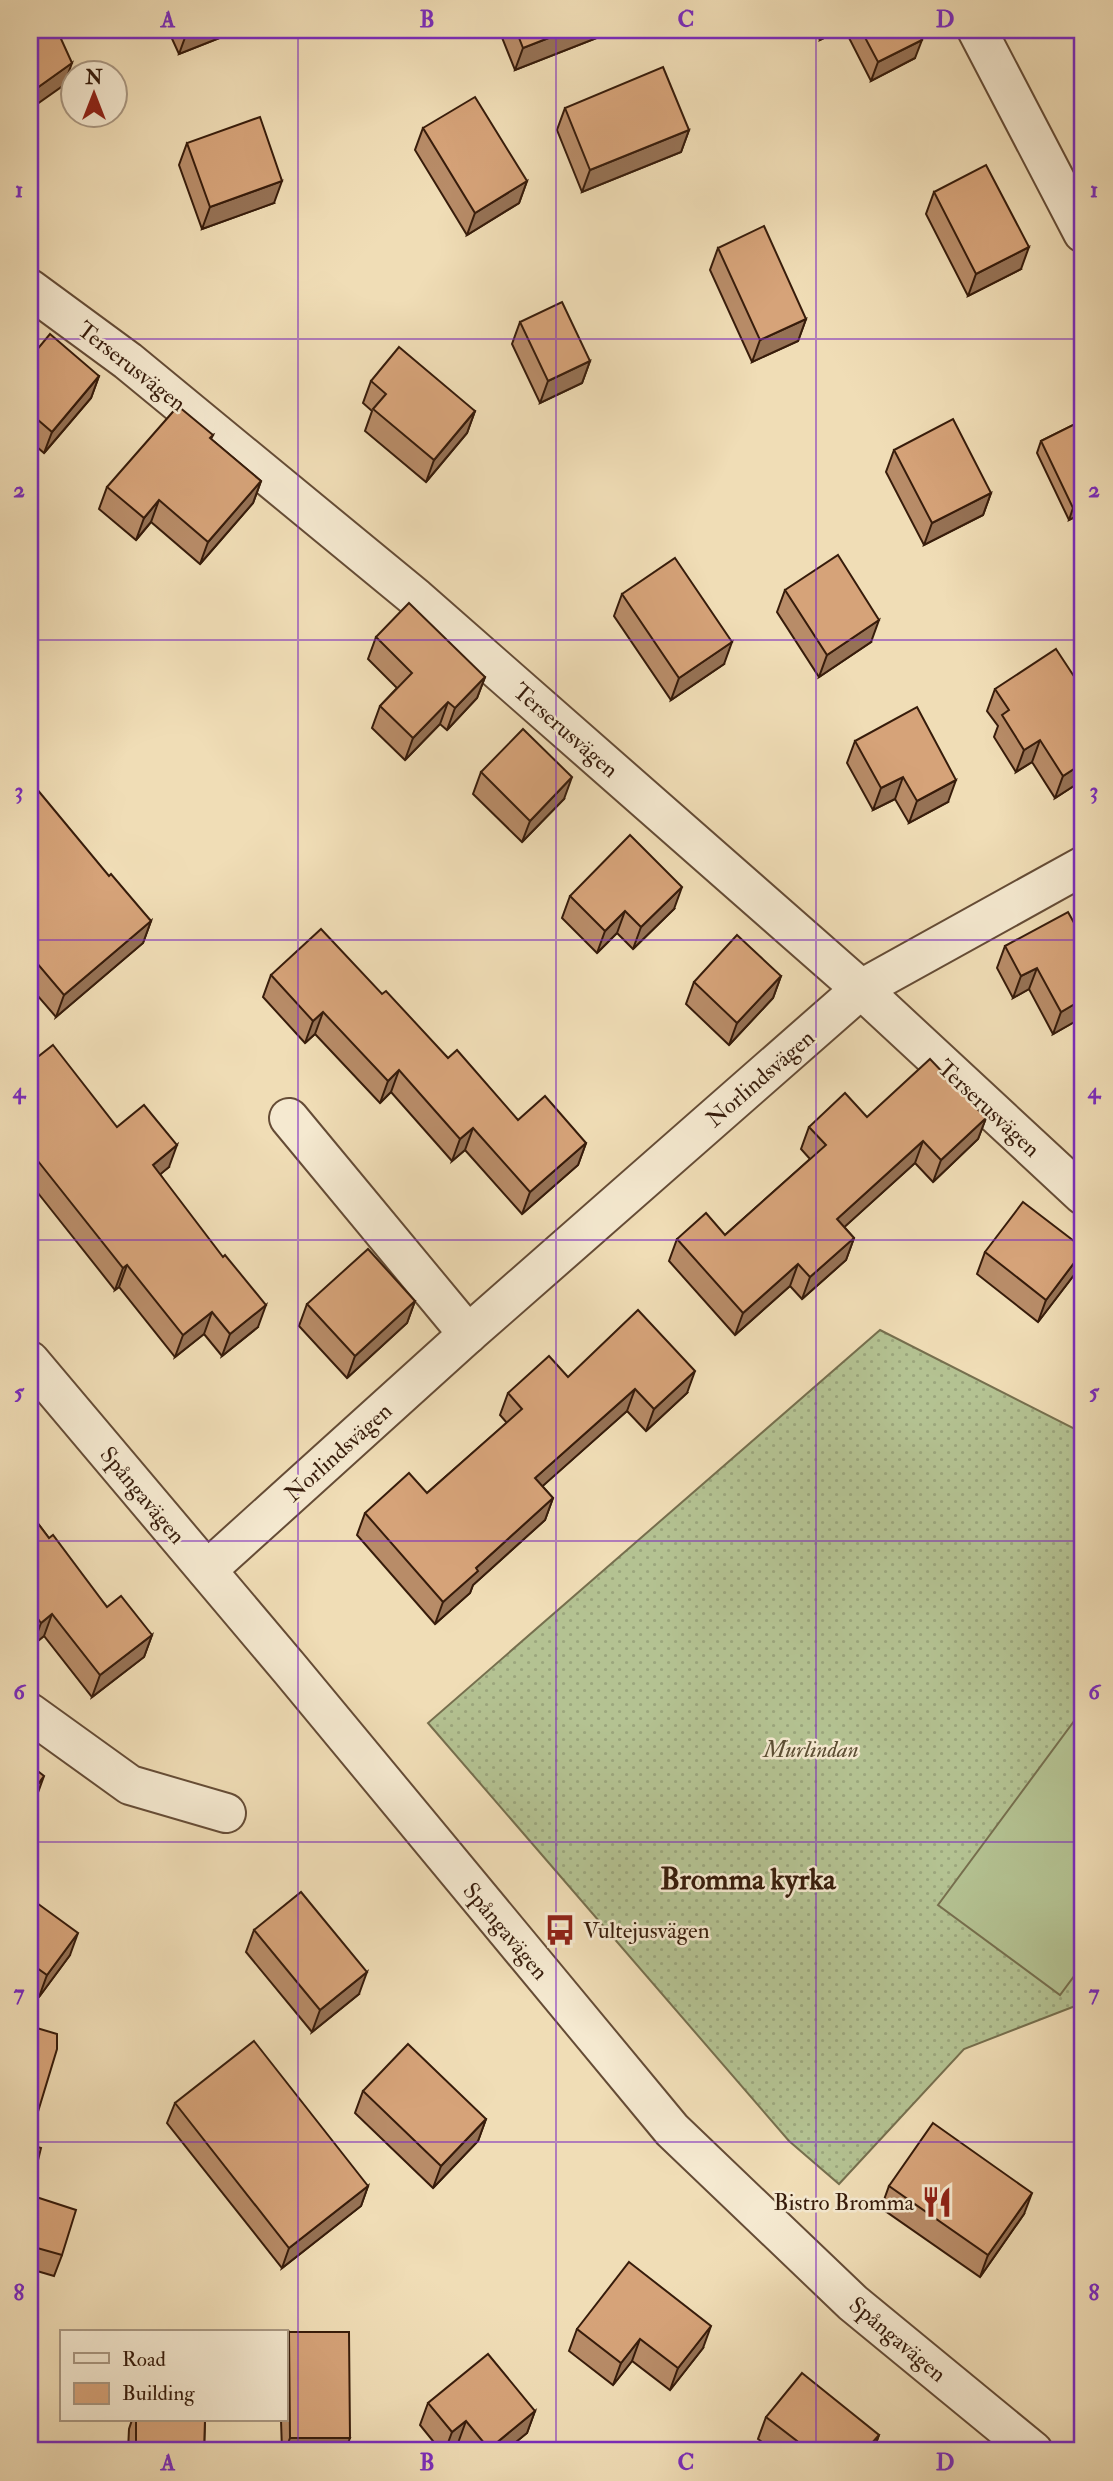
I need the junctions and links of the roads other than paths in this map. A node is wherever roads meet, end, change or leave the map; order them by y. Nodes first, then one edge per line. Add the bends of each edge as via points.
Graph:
1 (978, 30) edge
2 (1083, 233) edge
3 (30, 289) edge
4 (1083, 866) edge
5 (862, 989) junction
6 (289, 1118) dead end
7 (1083, 1195) edge
8 (468, 1334) junction
9 (30, 1361) edge
10 (207, 1570) junction
11 (30, 1713) edge
12 (226, 1813) dead end
13 (1033, 2451) edge

1 - 2 street
3 - 5 street, Terserusvägen via 128,361 416,598
4 - 5 street, Norlindsvägen
5 - 7 street, Terserusvägen
5 - 8 street, Norlindsvägen
6 - 8 street
8 - 10 street, Norlindsvägen
9 - 10 street, Spångavägen
10 - 13 street, Spångavägen via 673,2130 853,2303
11 - 12 street via 130,1785

